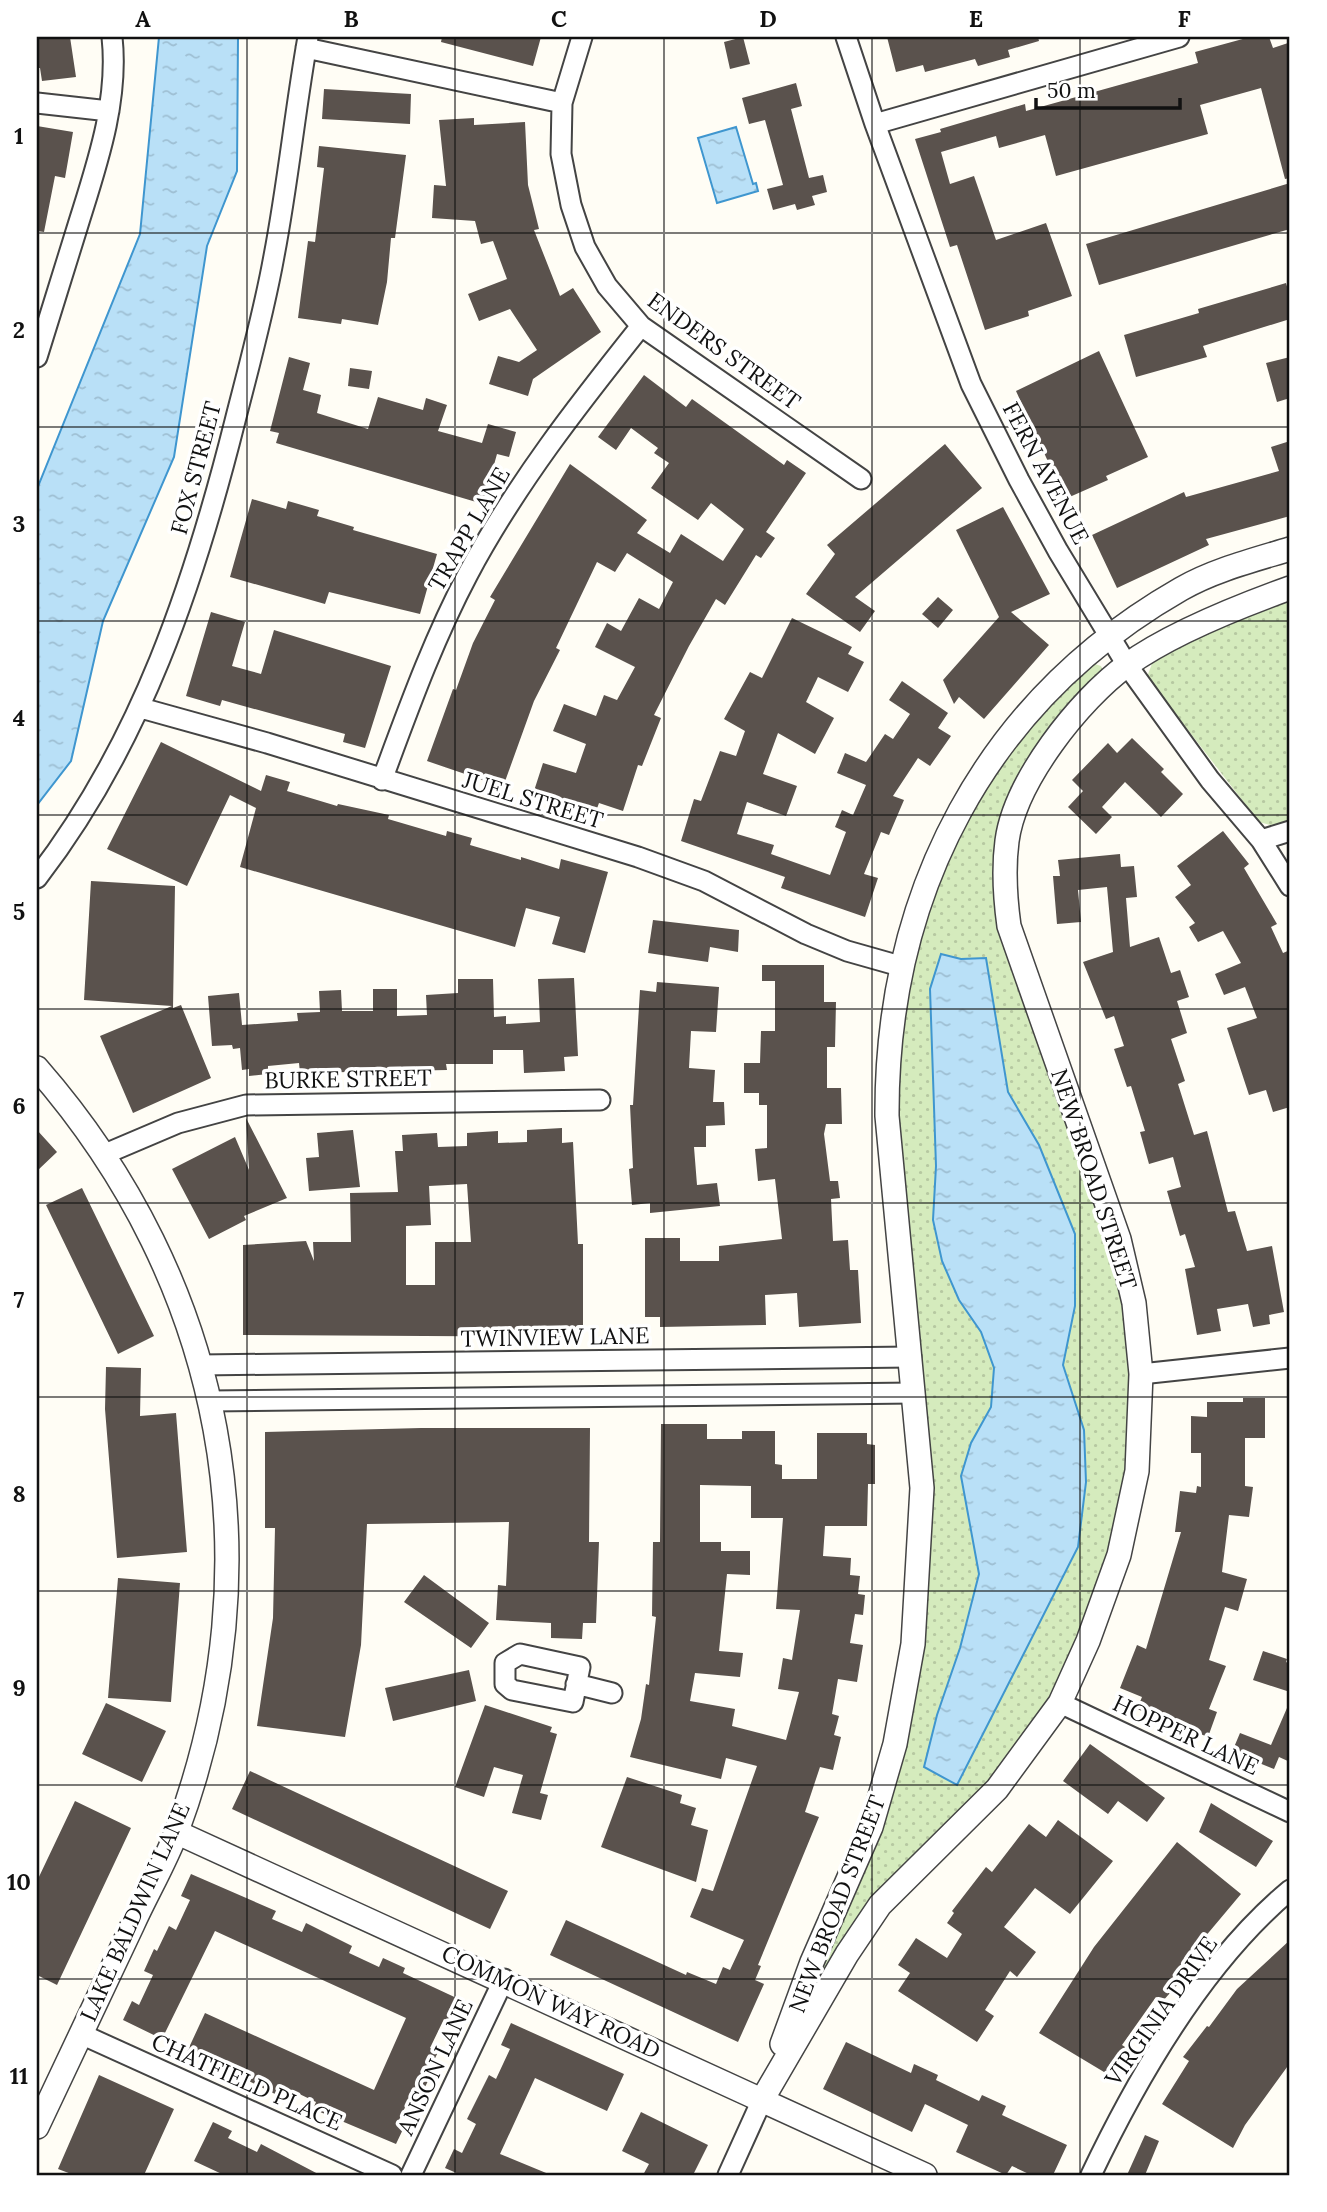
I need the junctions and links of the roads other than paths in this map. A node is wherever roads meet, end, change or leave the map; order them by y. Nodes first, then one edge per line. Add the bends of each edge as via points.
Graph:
1 (112, 37) edge
2 (582, 37) edge
3 (846, 37) edge
4 (1179, 37) edge
5 (307, 42) edge
6 (37, 103) edge
7 (562, 103) junction
8 (109, 111) junction
9 (875, 124) junction
10 (641, 326) junction
11 (37, 357) edge
12 (861, 479) dead end
13 (1290, 549) edge
14 (1290, 588) edge
15 (1108, 635) junction
16 (1127, 664) junction
17 (141, 708) junction
18 (382, 779) junction
19 (1290, 831) edge
20 (1261, 840) junction
21 (37, 878) edge
22 (1290, 886) edge
23 (900, 966) junction
24 (37, 1068) edge
25 (600, 1100) dead end
26 (105, 1154) junction
27 (911, 1357) junction
28 (1290, 1359) edge
29 (200, 1365) junction
30 (1141, 1374) junction
31 (914, 1393) junction
32 (211, 1401) junction
33 (576, 1684) dead end
34 (612, 1693) dead end
35 (1060, 1703) junction
36 (1290, 1812) edge
37 (176, 1832) junction
38 (1290, 1874) edge
39 (1290, 1890) edge
40 (1272, 1905) junction
41 (504, 1979) junction
42 (81, 2034) junction
43 (762, 2100) junction
44 (37, 2127) edge
45 (392, 2175) edge
46 (411, 2175) edge
47 (728, 2175) edge
48 (925, 2175) edge
49 (1091, 2175) edge

1 - 8 street
2 - 7 street, ENDERS STREET
3 - 9 street, FERN AVENUE
4 - 9 street
5 - 7 street
5 - 17 street, FOX STREET via 259,325 189,584
6 - 8 street
7 - 10 street, ENDERS STREET via 561,154 585,247 607,286
8 - 11 street via 100,156
9 - 15 street, FERN AVENUE via 971,384 1038,516
10 - 12 street, ENDERS STREET
10 - 18 street, TRAPP LANE via 560,427 468,574 428,657
13 - 15 street, NEW BROAD STREET via 1183,587
14 - 16 street, NEW BROAD STREET via 1195,628
15 - 16 street, FERN AVENUE
15 - 23 street, NEW BROAD STREET via 1019,722 981,774 924,883
16 - 20 street, FERN AVENUE via 1210,780
16 - 30 street, NEW BROAD STREET via 1061,733 1025,788 1007,838 1003,883 1023,972 1119,1239 1134,1303
17 - 18 street, JUEL STREET
17 - 21 street, FOX STREET via 100,784
18 - 23 street, JUEL STREET via 649,861 704,881 827,942
19 - 20 street
20 - 22 street, FERN AVENUE
23 - 27 street, NEW BROAD STREET via 886,1059 887,1116
24 - 26 street, LAKE BALDWIN LANE
25 - 26 street, BURKE STREET via 246,1105 178,1123
26 - 29 street, LAKE BALDWIN LANE via 167,1265
27 - 29 street, TWINVIEW LANE
27 - 31 street, NEW BROAD STREET
28 - 30 street
29 - 32 street, LAKE BALDWIN LANE
30 - 35 street, NEW BROAD STREET via 1137,1471 1119,1555
31 - 32 street
31 - 43 street, NEW BROAD STREET via 922,1488 920,1559 913,1644 895,1744 871,1827 812,1962
32 - 37 street, LAKE BALDWIN LANE via 227,1533 226,1603 202,1750
33 - 34 street
35 - 36 street, HOPPER LANE
35 - 43 street, NEW BROAD STREET via 996,1789 880,1905
37 - 41 street, COMMON WAY ROAD
37 - 42 street, LAKE BALDWIN LANE
38 - 40 street
39 - 40 street, VIRGINIA DRIVE
40 - 49 street, VIRGINIA DRIVE via 1213,1973 1165,2040 1123,2107
41 - 43 street, COMMON WAY ROAD
41 - 46 street, ANSON LANE
42 - 44 street, LAKE BALDWIN LANE
42 - 45 street, CHATFIELD PLACE
43 - 47 street, NEW BROAD STREET
43 - 48 street, COMMON WAY ROAD

